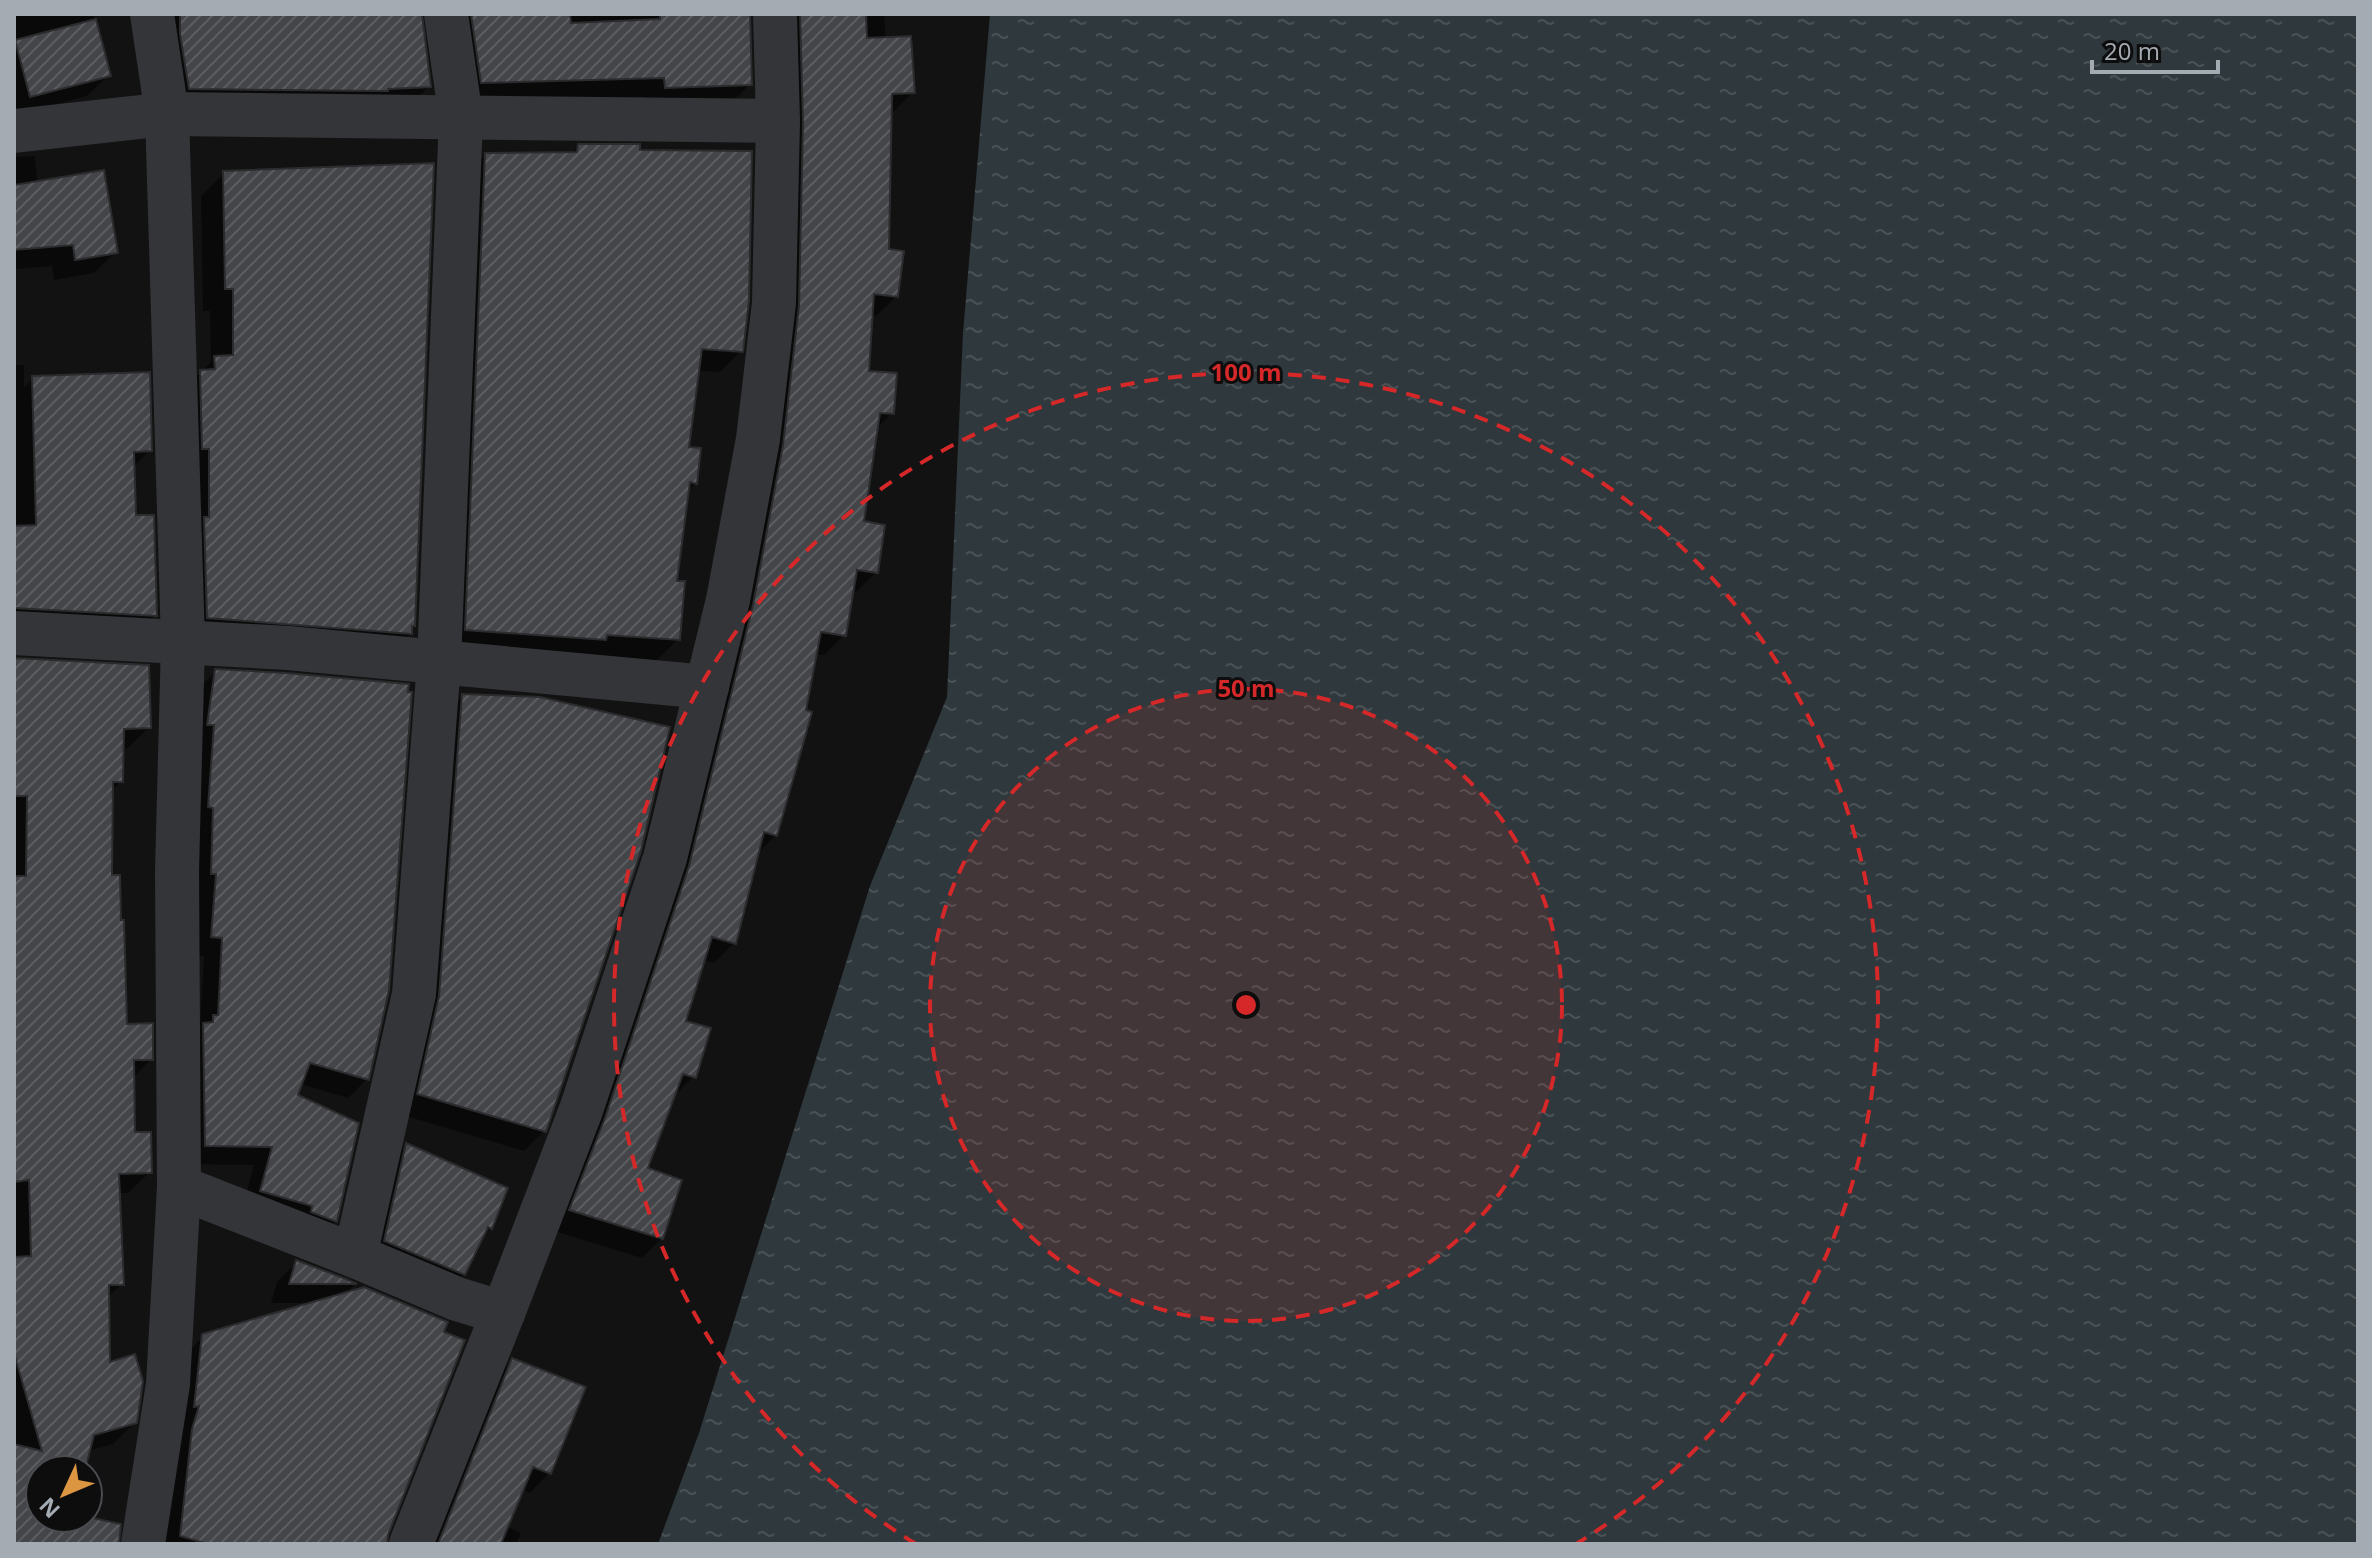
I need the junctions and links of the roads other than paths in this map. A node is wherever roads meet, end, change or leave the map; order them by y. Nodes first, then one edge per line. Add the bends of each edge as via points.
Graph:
1 (152, 14) edge
2 (446, 14) edge
3 (775, 14) edge
4 (167, 114) junction
5 (461, 118) junction
6 (778, 121) junction
7 (14, 131) edge
8 (14, 633) edge
9 (183, 642) junction
10 (439, 662) junction
11 (707, 687) junction
12 (179, 1187) junction
13 (355, 1256) junction
14 (503, 1313) junction
15 (143, 1544) edge
16 (411, 1544) edge

1 - 4 street
2 - 5 street
3 - 6 street
4 - 5 street
4 - 7 street
4 - 9 street
5 - 6 street
5 - 10 street
6 - 11 street via 774,303 758,439
8 - 9 street
9 - 10 street
9 - 12 street via 177,871
10 - 11 street
10 - 13 street via 414,994
11 - 14 street via 665,858 581,1110
12 - 13 street
12 - 15 street via 168,1384
13 - 14 street
14 - 16 street

